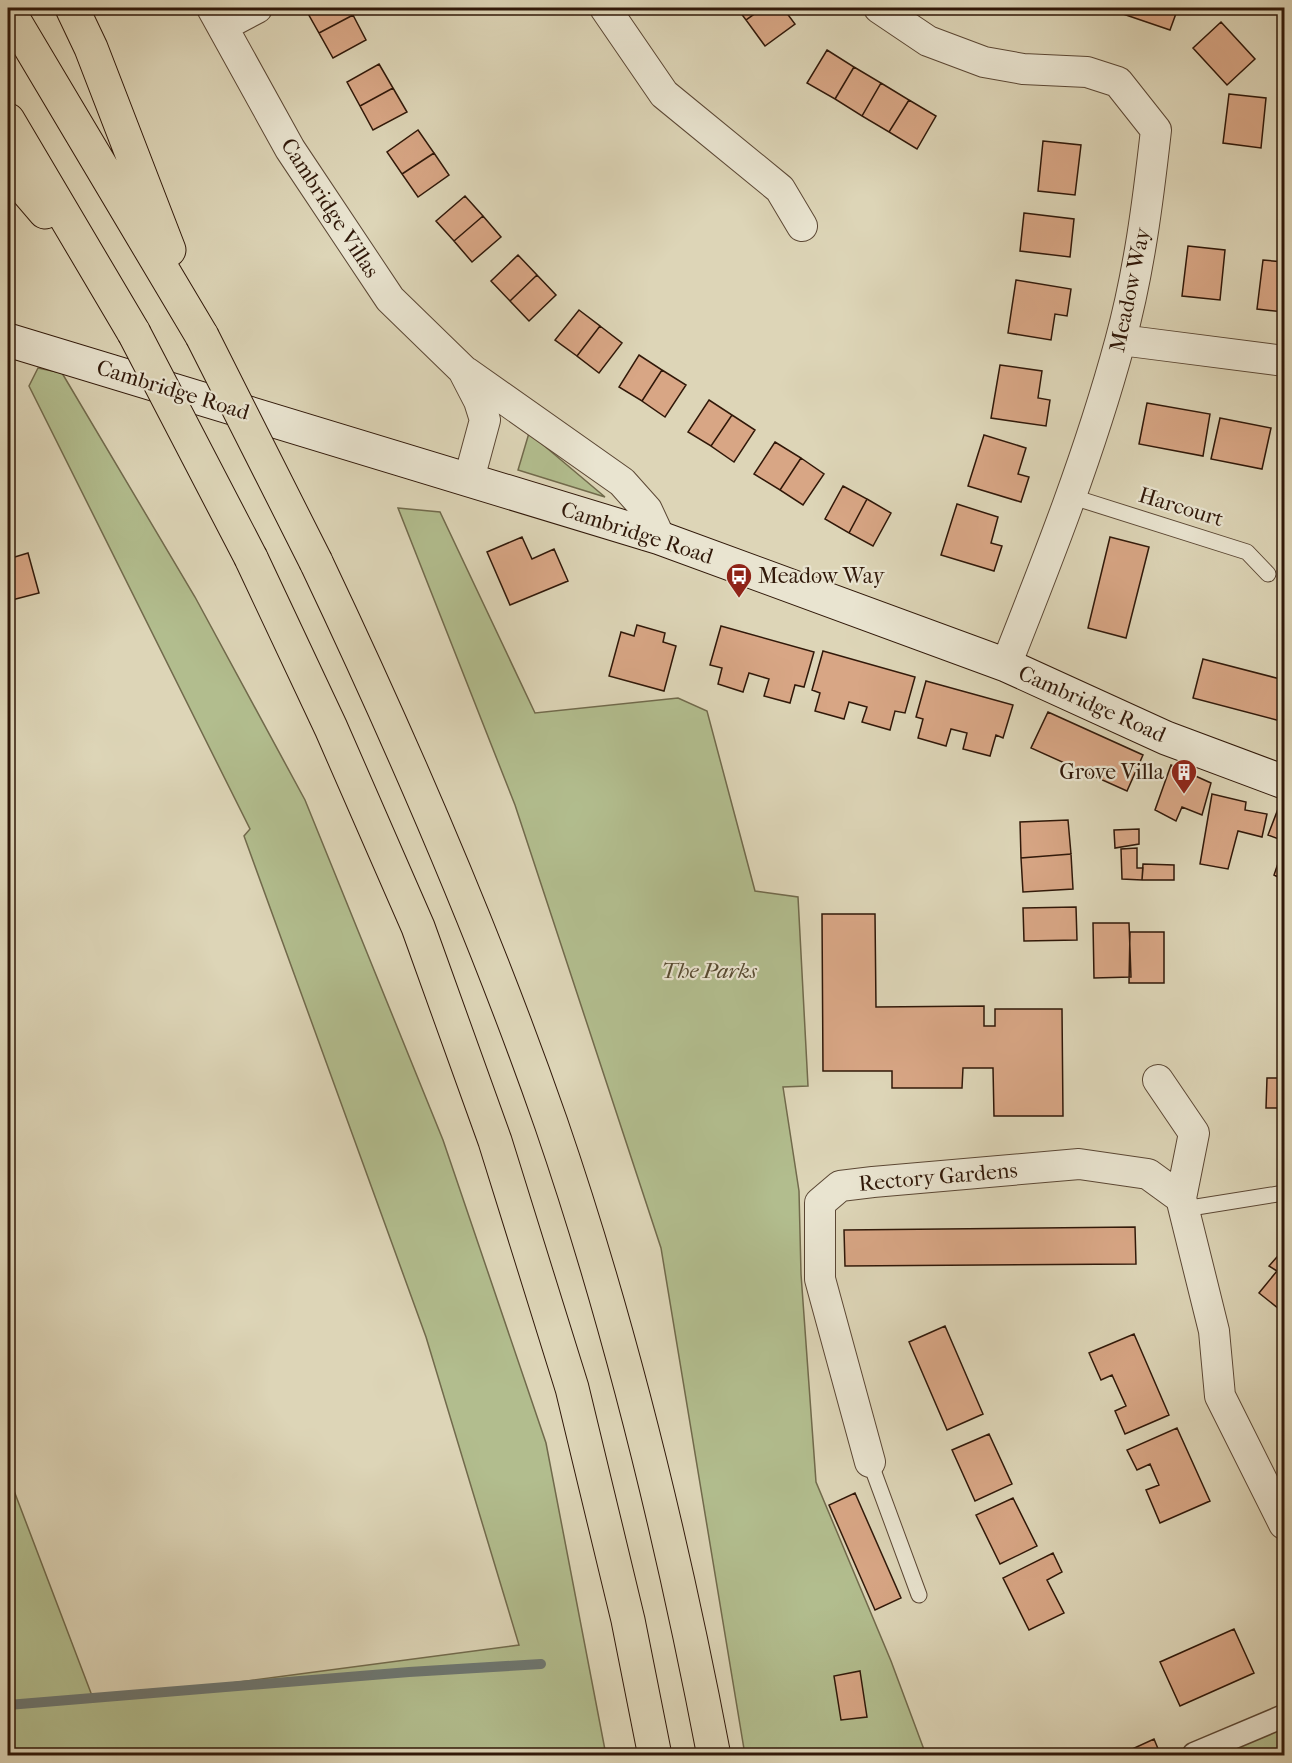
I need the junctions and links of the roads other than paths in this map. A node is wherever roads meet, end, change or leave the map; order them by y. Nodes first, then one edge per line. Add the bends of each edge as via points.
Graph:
1 (72, 8) edge
2 (257, 8) edge
3 (605, 8) edge
4 (879, 8) edge
5 (8, 10) edge
6 (218, 17) edge
7 (8, 120) edge
8 (8, 170) edge
9 (801, 226) dead end
10 (100, 274) junction
11 (202, 336) junction
12 (8, 340) edge
13 (1121, 340) junction
14 (1284, 362) edge
15 (463, 370) junction
16 (470, 479) junction
17 (1073, 497) junction
18 (660, 538) junction
19 (1268, 574) dead end
20 (1006, 665) junction
21 (1284, 782) edge
22 (1158, 1080) dead end
23 (1284, 1193) edge
24 (1182, 1204) junction
25 (870, 1461) joint
26 (1284, 1524) edge
27 (919, 1595) dead end
28 (1284, 1716) edge
29 (655, 1755) edge
30 (714, 1755) edge
31 (1195, 1755) edge

1 - 11 main road
2 - 6 street, Cambridge Villas
3 - 9 street via 664,94 780,189
4 - 13 street, Meadow Way via 928,40 984,62 1023,69 1087,72 1118,82 1156,130 1146,217
5 - 11 main road
6 - 15 street, Cambridge Villas via 290,149 390,299
7 - 10 main road
8 - 10 main road
10 - 29 main road, bridge via 251,558 332,728 418,927 495,1141 572,1388 628,1620
11 - 30 main road, bridge via 385,707 465,896 551,1125 626,1366 685,1605
12 - 16 main road, Cambridge Road
13 - 14 street
13 - 17 street, Meadow Way
15 - 16 street, Cambridge Villas via 485,420
15 - 18 street, Cambridge Villas via 622,482 646,510
16 - 18 main road, Cambridge Road
17 - 19 lane, Harcourt via 1247,552
17 - 20 street, Meadow Way
18 - 20 main road, Cambridge Road
20 - 21 main road, Cambridge Road via 1166,738
22 - 24 street via 1194,1133
23 - 24 lane
24 - 25 street, Rectory Gardens via 1148,1174 1079,1164 840,1186 820,1203 820,1279
24 - 26 street via 1214,1331 1220,1396
25 - 27 lane
28 - 31 street

